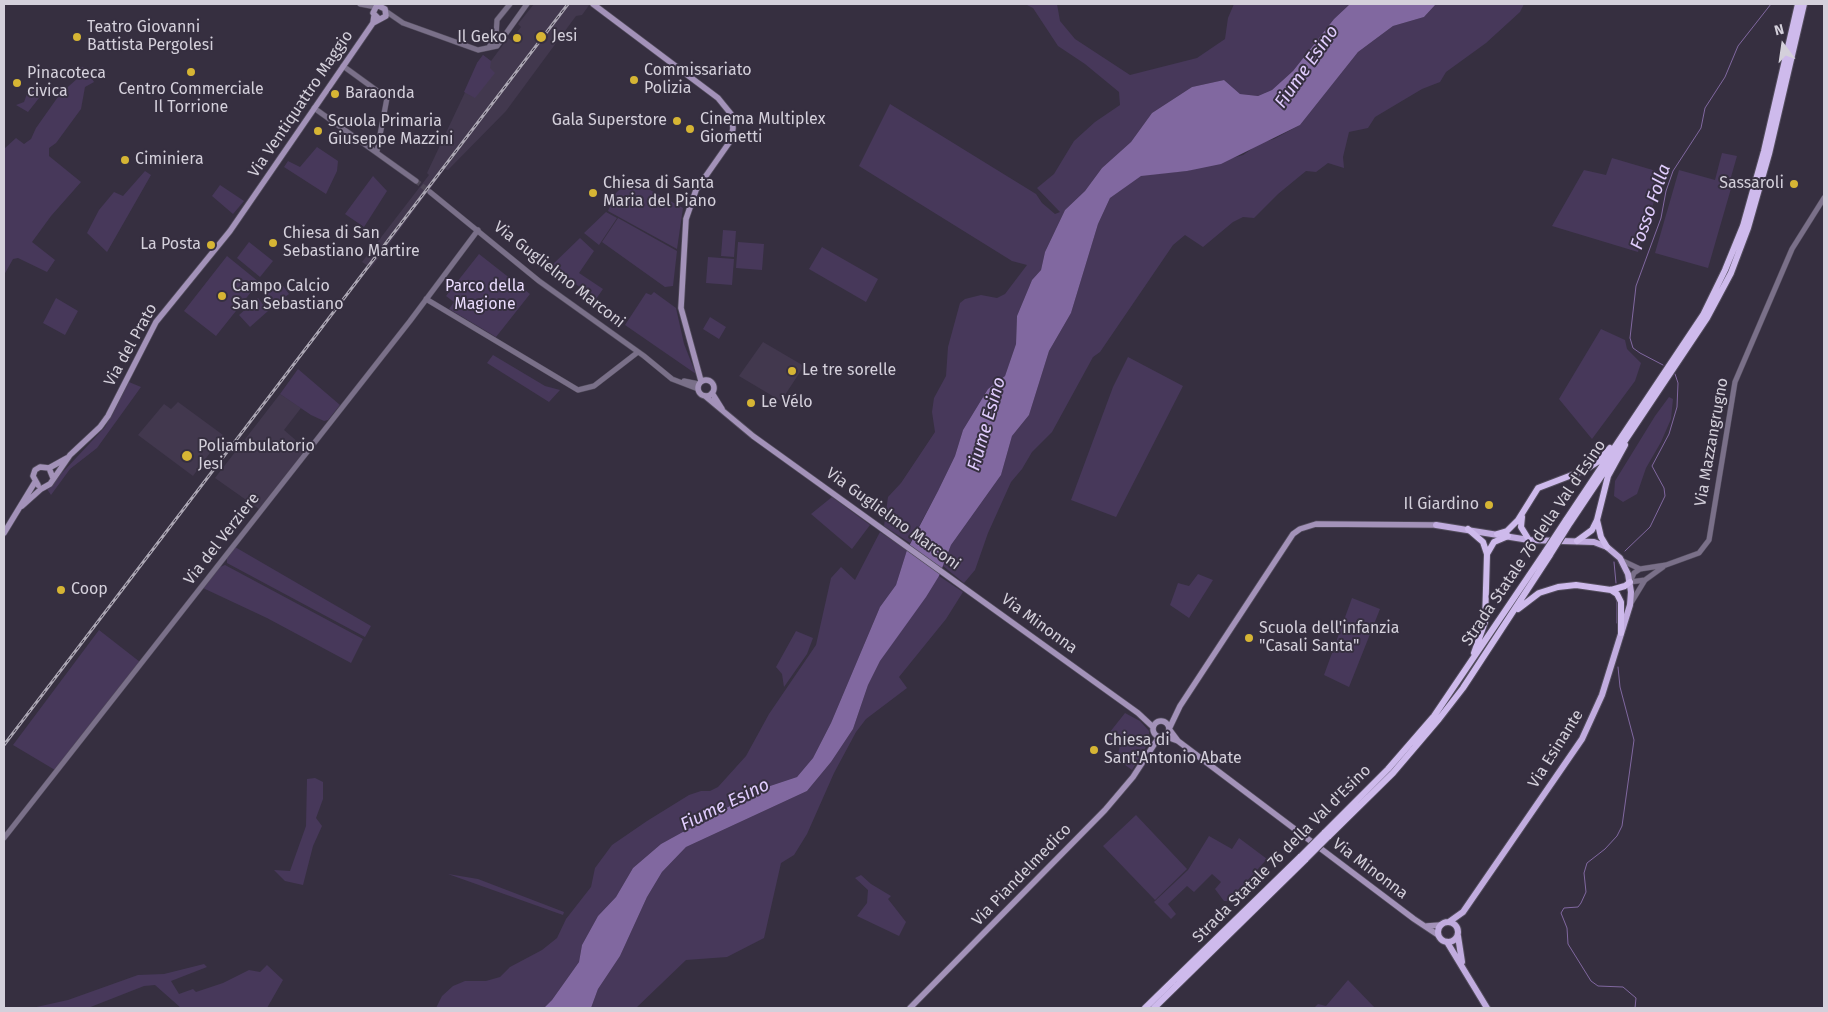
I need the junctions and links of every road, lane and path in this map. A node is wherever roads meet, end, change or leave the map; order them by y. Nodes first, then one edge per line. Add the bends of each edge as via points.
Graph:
1 (362, 4) edge
2 (510, 4) edge
3 (527, 4) edge
4 (593, 4) edge
5 (1798, 4) edge
6 (1804, 4) edge
7 (381, 11) edge
8 (489, 47) junction
9 (343, 66) junction
10 (314, 108) junction
11 (377, 151) junction
12 (416, 182) tunnel mouth
13 (430, 192) tunnel mouth
14 (1824, 198) edge
15 (252, 200) joint
16 (478, 230) junction
17 (426, 299) junction
18 (638, 352) junction
19 (701, 383) junction
20 (712, 393) junction
21 (705, 396) junction
22 (726, 415) junction
23 (1624, 438) junction
24 (70, 456) junction
25 (49, 468) junction
26 (53, 478) junction
27 (35, 482) junction
28 (44, 486) junction
29 (22, 506) junction
30 (1524, 513) junction
31 (1597, 520) junction
32 (1436, 526) joint
33 (1468, 529) junction
34 (4, 533) edge
35 (1497, 534) junction
36 (1508, 536) junction
37 (1529, 540) junction
38 (1576, 541) junction
39 (1607, 547) junction
40 (1487, 554) junction
41 (1547, 554) junction
42 (1620, 558) junction
43 (1666, 565) junction
44 (1640, 569) junction
45 (1645, 580) junction
46 (1630, 582) junction
47 (1611, 590) junction
48 (971, 593) joint
49 (1630, 605) junction
50 (1507, 621) junction
51 (1621, 633) junction
52 (1180, 706) junction
53 (1138, 713) junction
54 (1434, 716) junction
55 (1159, 721) junction
56 (1169, 729) junction
57 (1157, 733) junction
58 (1178, 741) junction
59 (1326, 835) junction
60 (4, 838) edge
61 (1462, 912) junction
62 (1449, 922) junction
63 (1441, 925) junction
64 (1427, 926) junction
65 (1458, 933) junction
66 (1438, 934) junction
67 (1448, 942) junction
68 (1199, 960) junction
69 (1464, 970) junction
70 (910, 1008) edge
71 (1145, 1008) edge
72 (1154, 1008) edge
73 (1487, 1008) edge

1 - 7 street
2 - 8 street via 498,20 496,36
3 - 8 street via 497,46
4 - 19 main road via 718,98 730,114 733,128 730,140 696,190 686,219 680,308
5 - 23 highway, Strada Statale 76 della Val d'Esino via 1764,151 1743,226 1729,261 1703,315
6 - 23 highway, Strada Statale 76 della Val d'Esino via 1766,163 1748,228 1731,273 1708,318
7 - 8 street via 403,23 478,50
7 - 9 main road, Via Ventiquattro Maggio
9 - 10 main road, Via Ventiquattro Maggio
9 - 11 street via 387,98
10 - 11 street
10 - 15 main road, Via Ventiquattro Maggio
11 - 12 street
13 - 16 street, Via Guglielmo Marconi
14 - 43 street, Via Mazzangrugno via 1792,249 1735,382 1709,540 1699,554
15 - 24 main road, Via del Prato via 160,316 108,416
16 - 17 street, Via del Verziere
16 - 18 street, Via Guglielmo Marconi via 566,301
17 - 18 street via 578,390 594,386
17 - 60 street, Via del Verziere
18 - 19 street, Via Guglielmo Marconi via 672,379
19 - 20 main road, Via Guglielmo Marconi via 714,385
19 - 21 main road, Via Guglielmo Marconi
20 - 21 main road
20 - 22 main road, Via Guglielmo Marconi
21 - 22 main road, Via Guglielmo Marconi
22 - 48 main road, Via Guglielmo Marconi
23 - 30 highway via 1594,465 1538,488
23 - 31 highway via 1624,449 1608,476
23 - 41 highway, Strada Statale 76 della Val d'Esino, bridge
24 - 25 main road, Via del Prato
24 - 26 main road, Via del Prato
25 - 26 main road
25 - 27 main road via 43,466 35,470
26 - 28 main road
27 - 28 main road
27 - 29 main road
28 - 29 main road
29 - 34 main road
30 - 35 highway via 1507,531
30 - 37 highway via 1521,527
31 - 38 highway via 1592,530
31 - 39 highway
32 - 33 main road
32 - 52 main road via 1316,524 1300,529 1288,540
33 - 35 main road
33 - 40 highway via 1483,542
35 - 36 main road
36 - 37 main road
36 - 40 highway via 1494,542
37 - 38 main road
38 - 39 main road
39 - 42 main road
40 - 54 highway via 1486,612 1482,633 1466,668
41 - 50 highway, Strada Statale 76 della Val d'Esino
41 - 54 highway, Strada Statale 76 della Val d'Esino
42 - 44 street via 1629,566
42 - 46 main road
43 - 44 street, Via Mazzangrugno
43 - 45 street, Via Mazzangrugno
44 - 46 street
45 - 46 street, Via Mazzangrugno
45 - 49 street, Via Mazzangrugno
46 - 47 highway
46 - 49 main road, Via Esinante
47 - 50 highway via 1576,585 1558,587 1525,602
47 - 51 highway via 1621,602
48 - 53 main road, Via Minonna
49 - 51 main road, Via Esinante
50 - 59 highway, Strada Statale 76 della Val d'Esino via 1463,688 1416,747
51 - 61 main road, Via Esinante via 1602,695 1582,739
52 - 55 main road via 1171,716
52 - 56 main road
53 - 55 main road, Via Minonna
53 - 57 main road, Via Minonna
54 - 59 highway, Strada Statale 76 della Val d'Esino
55 - 56 main road, Via Minonna via 1167,723
55 - 57 main road
56 - 57 main road
56 - 58 main road, Via Minonna
57 - 58 main road, Via Minonna
57 - 70 main road, Via Piandelmedico via 1148,757 1104,810
58 - 64 main road, Via Minonna
59 - 68 highway, Strada Statale 76 della Val d'Esino, bridge
61 - 62 main road, Via Esinante
61 - 65 main road, Via Esinante
62 - 63 main road
62 - 65 main road via 1456,926
63 - 64 main road
63 - 66 main road
64 - 66 main road, Via Minonna
65 - 67 main road via 1454,941
65 - 69 main road
66 - 67 main road
67 - 69 main road
68 - 71 highway, Strada Statale 76 della Val d'Esino
68 - 72 highway, Strada Statale 76 della Val d'Esino
69 - 73 main road

